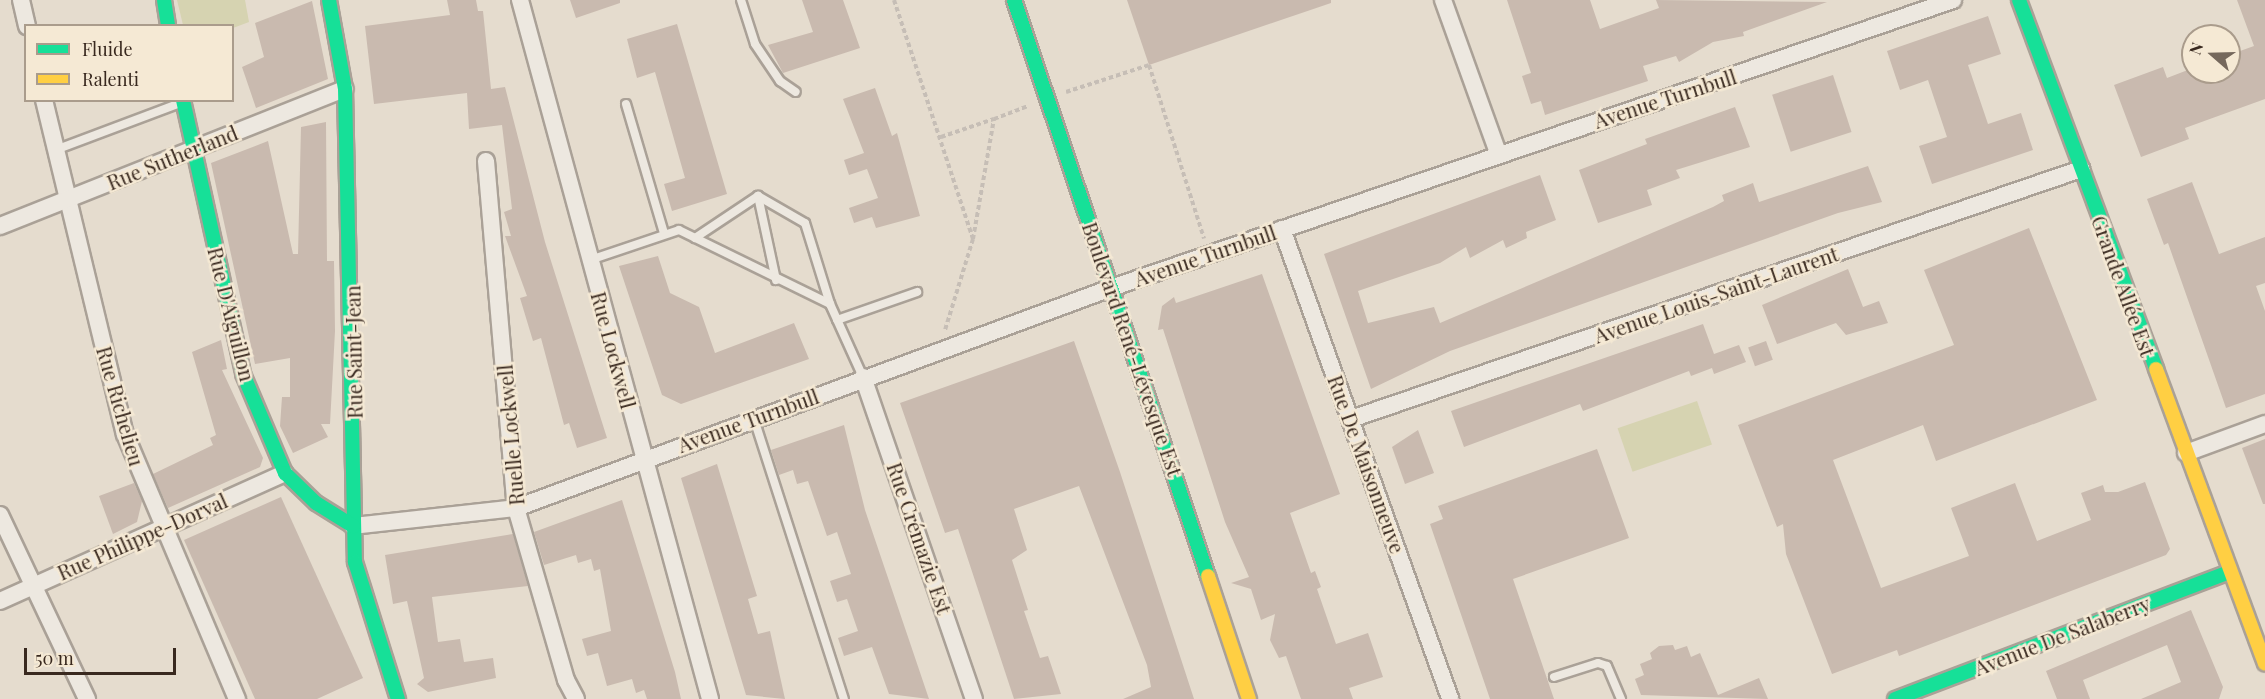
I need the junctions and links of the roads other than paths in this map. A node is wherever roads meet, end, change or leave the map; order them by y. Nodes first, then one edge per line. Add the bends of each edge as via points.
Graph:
1 (21, 0) edge
2 (164, 0) edge
3 (329, 0) edge
4 (520, 0) edge
5 (741, 0) edge
6 (1014, 0) edge
7 (1443, 0) edge
8 (1953, 0) edge
9 (2019, 0) edge
10 (27, 24) edge
11 (168, 24) edge
12 (345, 89) junction
13 (796, 92) dead end
14 (44, 102) edge
15 (180, 102) edge
16 (183, 102) edge
17 (626, 104) dead end
18 (194, 149) junction
19 (55, 150) junction
20 (1498, 153) junction
21 (486, 161) dead end
22 (2081, 169) junction
23 (758, 196) junction
24 (66, 200) junction
25 (0, 226) edge
26 (1282, 229) junction
27 (664, 233) junction
28 (695, 238) junction
29 (590, 260) junction
30 (776, 280) junction
31 (1112, 288) junction
32 (917, 292) dead end
33 (830, 304) junction
34 (837, 320) junction
35 (863, 377) junction
36 (754, 418) junction
37 (1351, 419) junction
38 (2265, 424) edge
39 (2186, 453) junction
40 (643, 458) junction
41 (285, 473) junction
42 (516, 507) junction
43 (0, 515) edge
44 (353, 526) junction
45 (161, 527) junction
46 (2230, 572) junction
47 (35, 585) junction
48 (0, 601) edge
49 (2265, 663) edge
50 (1554, 677) dead end
51 (87, 699) edge
52 (237, 699) edge
53 (398, 699) edge
54 (576, 699) edge
55 (710, 699) edge
56 (844, 699) edge
57 (974, 699) edge
58 (1249, 699) edge
59 (1450, 699) edge
60 (1621, 699) edge
61 (1895, 699) edge

1 - 10 street
2 - 11 main road
3 - 12 main road, Rue Saint-Jean
4 - 29 street, Rue Lockwell
5 - 13 lane via 755,44 780,81
6 - 31 main road, Boulevard René-Lévesque Est via 1051,97
7 - 20 street
8 - 20 street, Avenue Turnbull
9 - 22 main road, Grande Allée Est
12 - 18 street, Rue Sutherland
12 - 44 main road, Rue Saint-Jean
14 - 19 street, Rue Richelieu
15 - 19 lane
16 - 18 main road, Rue D'Aiguillon
17 - 27 lane
18 - 24 street, Rue Sutherland
18 - 41 main road, Rue D'Aiguillon via 243,374
19 - 24 street, Rue Richelieu
20 - 26 street, Avenue Turnbull
21 - 42 street, Ruelle Lockwell
22 - 37 street, Avenue Louis-Saint-Laurent
22 - 39 main road, Grande Allée Est
23 - 28 lane
23 - 30 lane
23 - 33 lane via 805,223
24 - 25 street, Rue Sutherland
24 - 45 street, Rue Richelieu via 125,434
26 - 31 street, Avenue Turnbull
26 - 37 street, Rue De Maisonneuve
27 - 28 lane via 679,230
27 - 29 lane
28 - 30 lane
29 - 40 street, Rue Lockwell
30 - 33 lane
31 - 35 street, Avenue Turnbull via 936,355
31 - 58 main road, Boulevard René-Lévesque Est
32 - 34 lane
33 - 34 lane
34 - 35 lane
35 - 36 street, Avenue Turnbull
35 - 57 street, Rue Crémazie Est
36 - 40 street, Avenue Turnbull
36 - 56 lane
37 - 59 street, Rue De Maisonneuve
38 - 39 street
39 - 46 main road, Grande Allée Est
40 - 42 street, Avenue Turnbull
40 - 55 street, Rue Lockwell
41 - 44 main road, Rue D'Aiguillon via 316,503
41 - 45 street, Rue Philippe-Dorval
42 - 44 street, Avenue Turnbull
42 - 54 street, Ruelle Lockwell via 566,680
43 - 47 street
44 - 53 main road, Rue Saint-Jean via 365,605
45 - 47 street, Rue Philippe-Dorval
45 - 52 street, Rue Richelieu
46 - 49 main road, Grande Allée Est
46 - 61 main road, Avenue De Salaberry
47 - 48 street, Rue Philippe-Dorval
47 - 51 street
50 - 60 lane via 1599,663 1607,666

